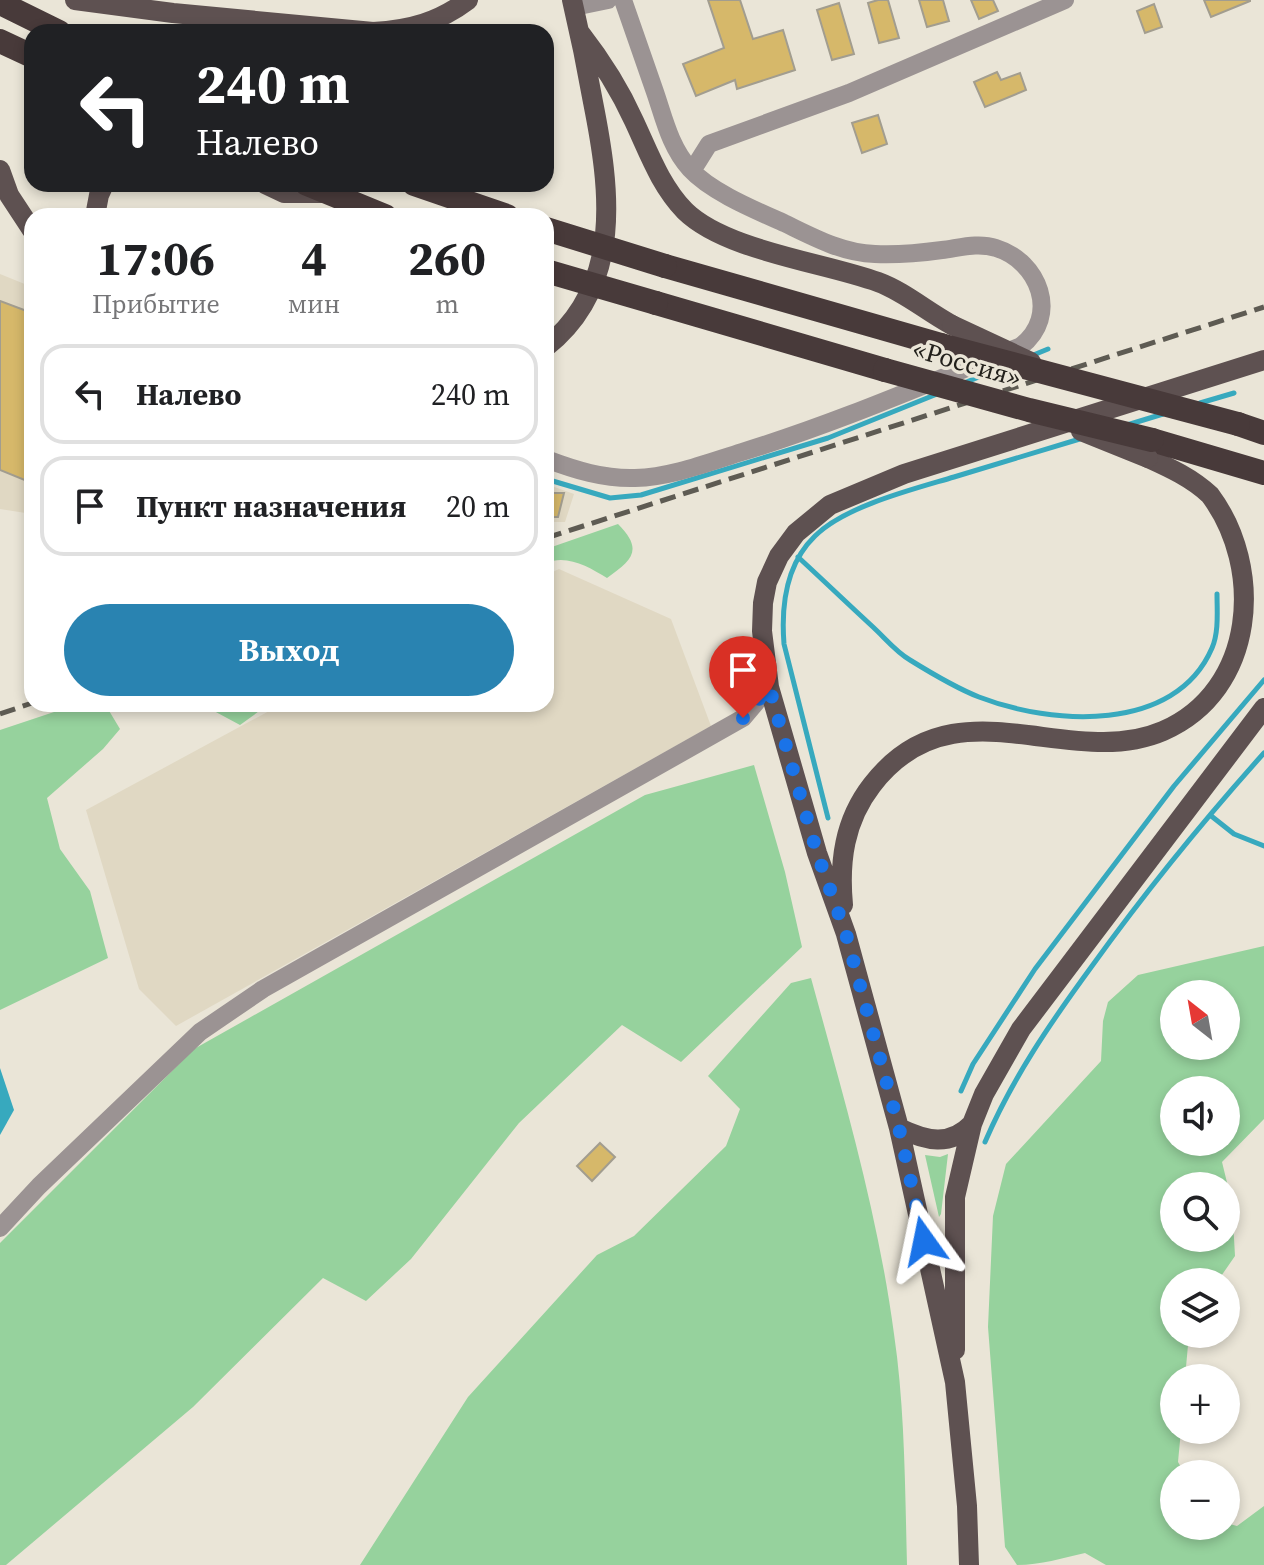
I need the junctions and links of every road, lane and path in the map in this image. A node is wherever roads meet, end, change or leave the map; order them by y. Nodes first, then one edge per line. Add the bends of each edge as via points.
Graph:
1 (75, 0) edge
2 (468, 0) edge
3 (608, 0) edge
4 (623, 0) edge
5 (1065, 0) edge
6 (0, 3) edge
7 (573, 4) edge
8 (43, 24) edge
9 (289, 24) edge
10 (424, 24) edge
11 (580, 33) junction
12 (0, 41) edge
13 (24, 52) edge
14 (0, 170) edge
15 (692, 171) junction
16 (325, 192) edge
17 (437, 192) edge
18 (365, 208) edge
19 (484, 208) edge
20 (24, 218) edge
21 (554, 231) edge
22 (554, 273) edge
23 (946, 335) junction
24 (554, 338) edge
25 (1264, 360) edge
26 (1264, 433) edge
27 (1150, 449) junction
28 (554, 461) edge
29 (1264, 473) edge
30 (769, 687) junction
31 (1264, 708) edge
32 (849, 942) junction
33 (972, 1124) junction
34 (899, 1128) junction
35 (0, 1228) edge
36 (955, 1382) junction
37 (969, 1565) edge

1 - 9 main road
2 - 10 main road
3 - 7 street
4 - 15 street via 671,139
5 - 15 street via 849,93 709,144
6 - 8 highway
7 - 11 main road
11 - 23 main road via 624,100 657,173 697,221 734,239 881,283
11 - 24 main road via 606,170 607,216 599,270 578,312
12 - 13 highway
14 - 20 main road
15 - 28 street via 771,217 854,252 902,254 984,246 1004,251 1035,281 1042,304 1040,326 1021,346 798,435 663,475 603,476
16 - 18 highway
17 - 19 highway
21 - 23 highway, «Россия», bridge via 665,266
22 - 27 highway, «Россия», bridge
23 - 26 highway, «Россия», bridge via 1063,378
25 - 30 main road via 904,474 830,505 796,533 767,582 762,631
27 - 29 highway, «Россия»
27 - 32 main road via 1211,495 1244,548 1252,573 1253,617 1243,654 1228,680 1204,707 1154,734 1101,741 979,731 945,736 906,754 867,791 846,834 842,864
30 - 32 main road
30 - 35 street via 743,718 263,989 200,1032
31 - 33 main road via 1021,1029
32 - 34 main road
33 - 34 main road via 961,1134 940,1140
33 - 36 main road via 954,1215
34 - 36 main road
36 - 37 main road

